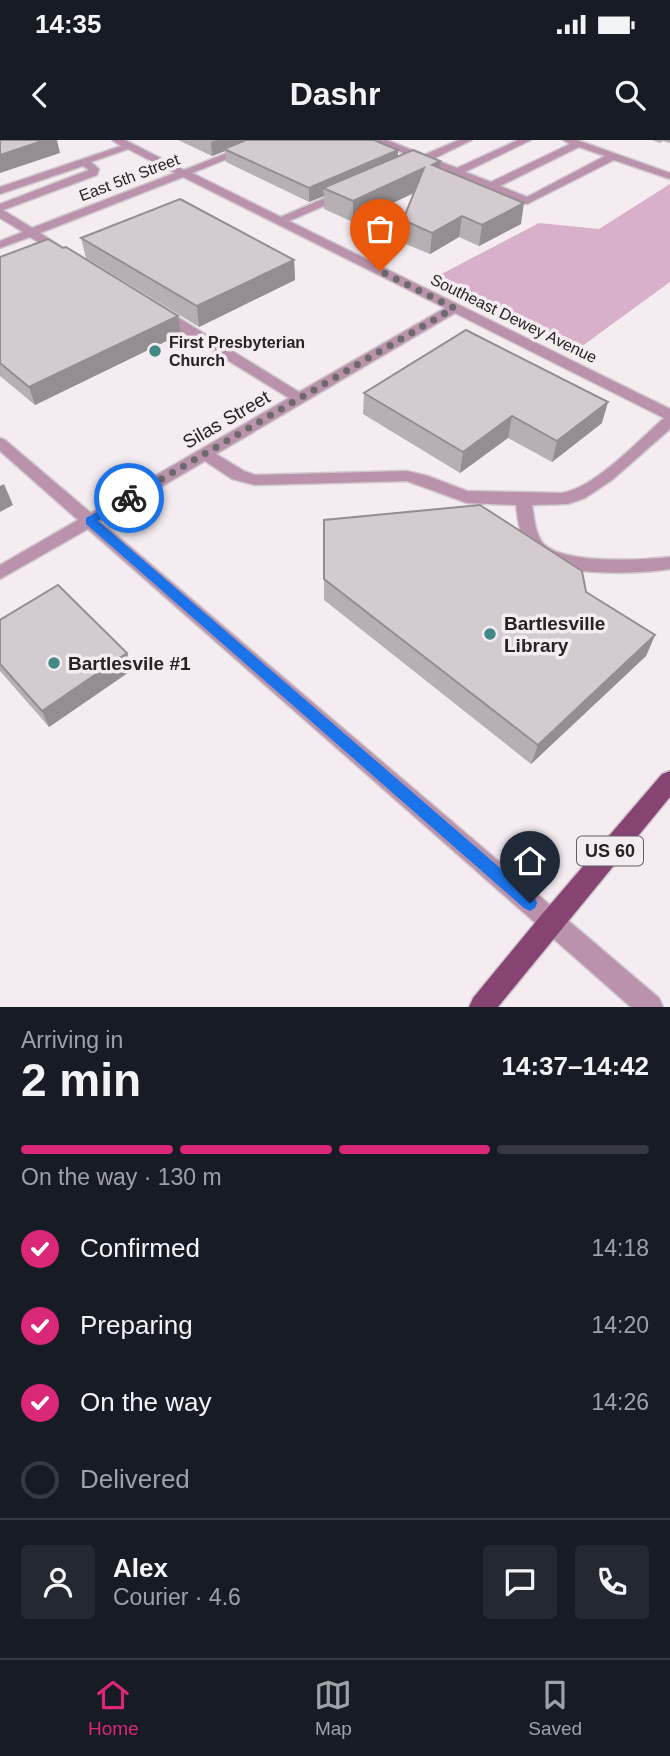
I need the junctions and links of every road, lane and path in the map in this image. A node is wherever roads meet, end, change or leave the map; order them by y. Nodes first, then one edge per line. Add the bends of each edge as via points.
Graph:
1 (270, 140) edge
2 (379, 140) edge
3 (411, 140) edge
4 (467, 140) edge
5 (526, 140) edge
6 (123, 142) edge
7 (573, 142) edge
8 (395, 146) junction
9 (613, 156) junction
10 (424, 159) junction
11 (84, 162) junction
12 (402, 167) edge
13 (457, 172) junction
14 (184, 173) junction
15 (669, 176) edge
16 (492, 186) junction
17 (354, 188) edge
18 (0, 191) edge
19 (0, 211) edge
20 (281, 221) junction
21 (31, 233) junction
22 (0, 245) edge
23 (78, 261) edge
24 (148, 305) edge
25 (454, 308) junction
26 (670, 397) edge
27 (300, 398) junction
28 (656, 408) junction
29 (670, 415) edge
30 (670, 421) edge
31 (0, 443) edge
32 (205, 454) junction
33 (523, 498) junction
34 (90, 521) junction
35 (670, 563) edge
36 (0, 573) edge
37 (670, 782) edge
38 (551, 921) junction
39 (482, 1007) edge
40 (650, 1007) edge

1 - 14 street, East 5th Street
2 - 8 street
3 - 8 street
4 - 10 street
5 - 13 street
6 - 11 street
6 - 14 street, Southeast Dewey Avenue
7 - 9 street
7 - 16 street
8 - 10 street
9 - 15 street
9 - 16 street via 527,201
10 - 12 street
10 - 13 street
11 - 18 street
11 - 19 street via 93,173
13 - 16 street
14 - 20 street, Southeast Dewey Avenue
14 - 21 street, East 5th Street
17 - 20 street
19 - 21 street
20 - 25 street, Southeast Dewey Avenue
21 - 22 street, East 5th Street
21 - 23 street
24 - 27 street
25 - 27 street, Silas Street
25 - 28 street, Southeast Dewey Avenue
26 - 28 street
27 - 32 street, Silas Street
28 - 29 street, Southeast Dewey Avenue
30 - 33 street via 590,487 568,498
31 - 34 street
32 - 33 street via 255,480 407,476 468,497
32 - 34 street, Silas Street
33 - 35 street via 532,540 549,557 563,562
34 - 36 street, Silas Street
34 - 38 street
37 - 38 main road, US 60
38 - 39 main road, US 60
38 - 40 street

